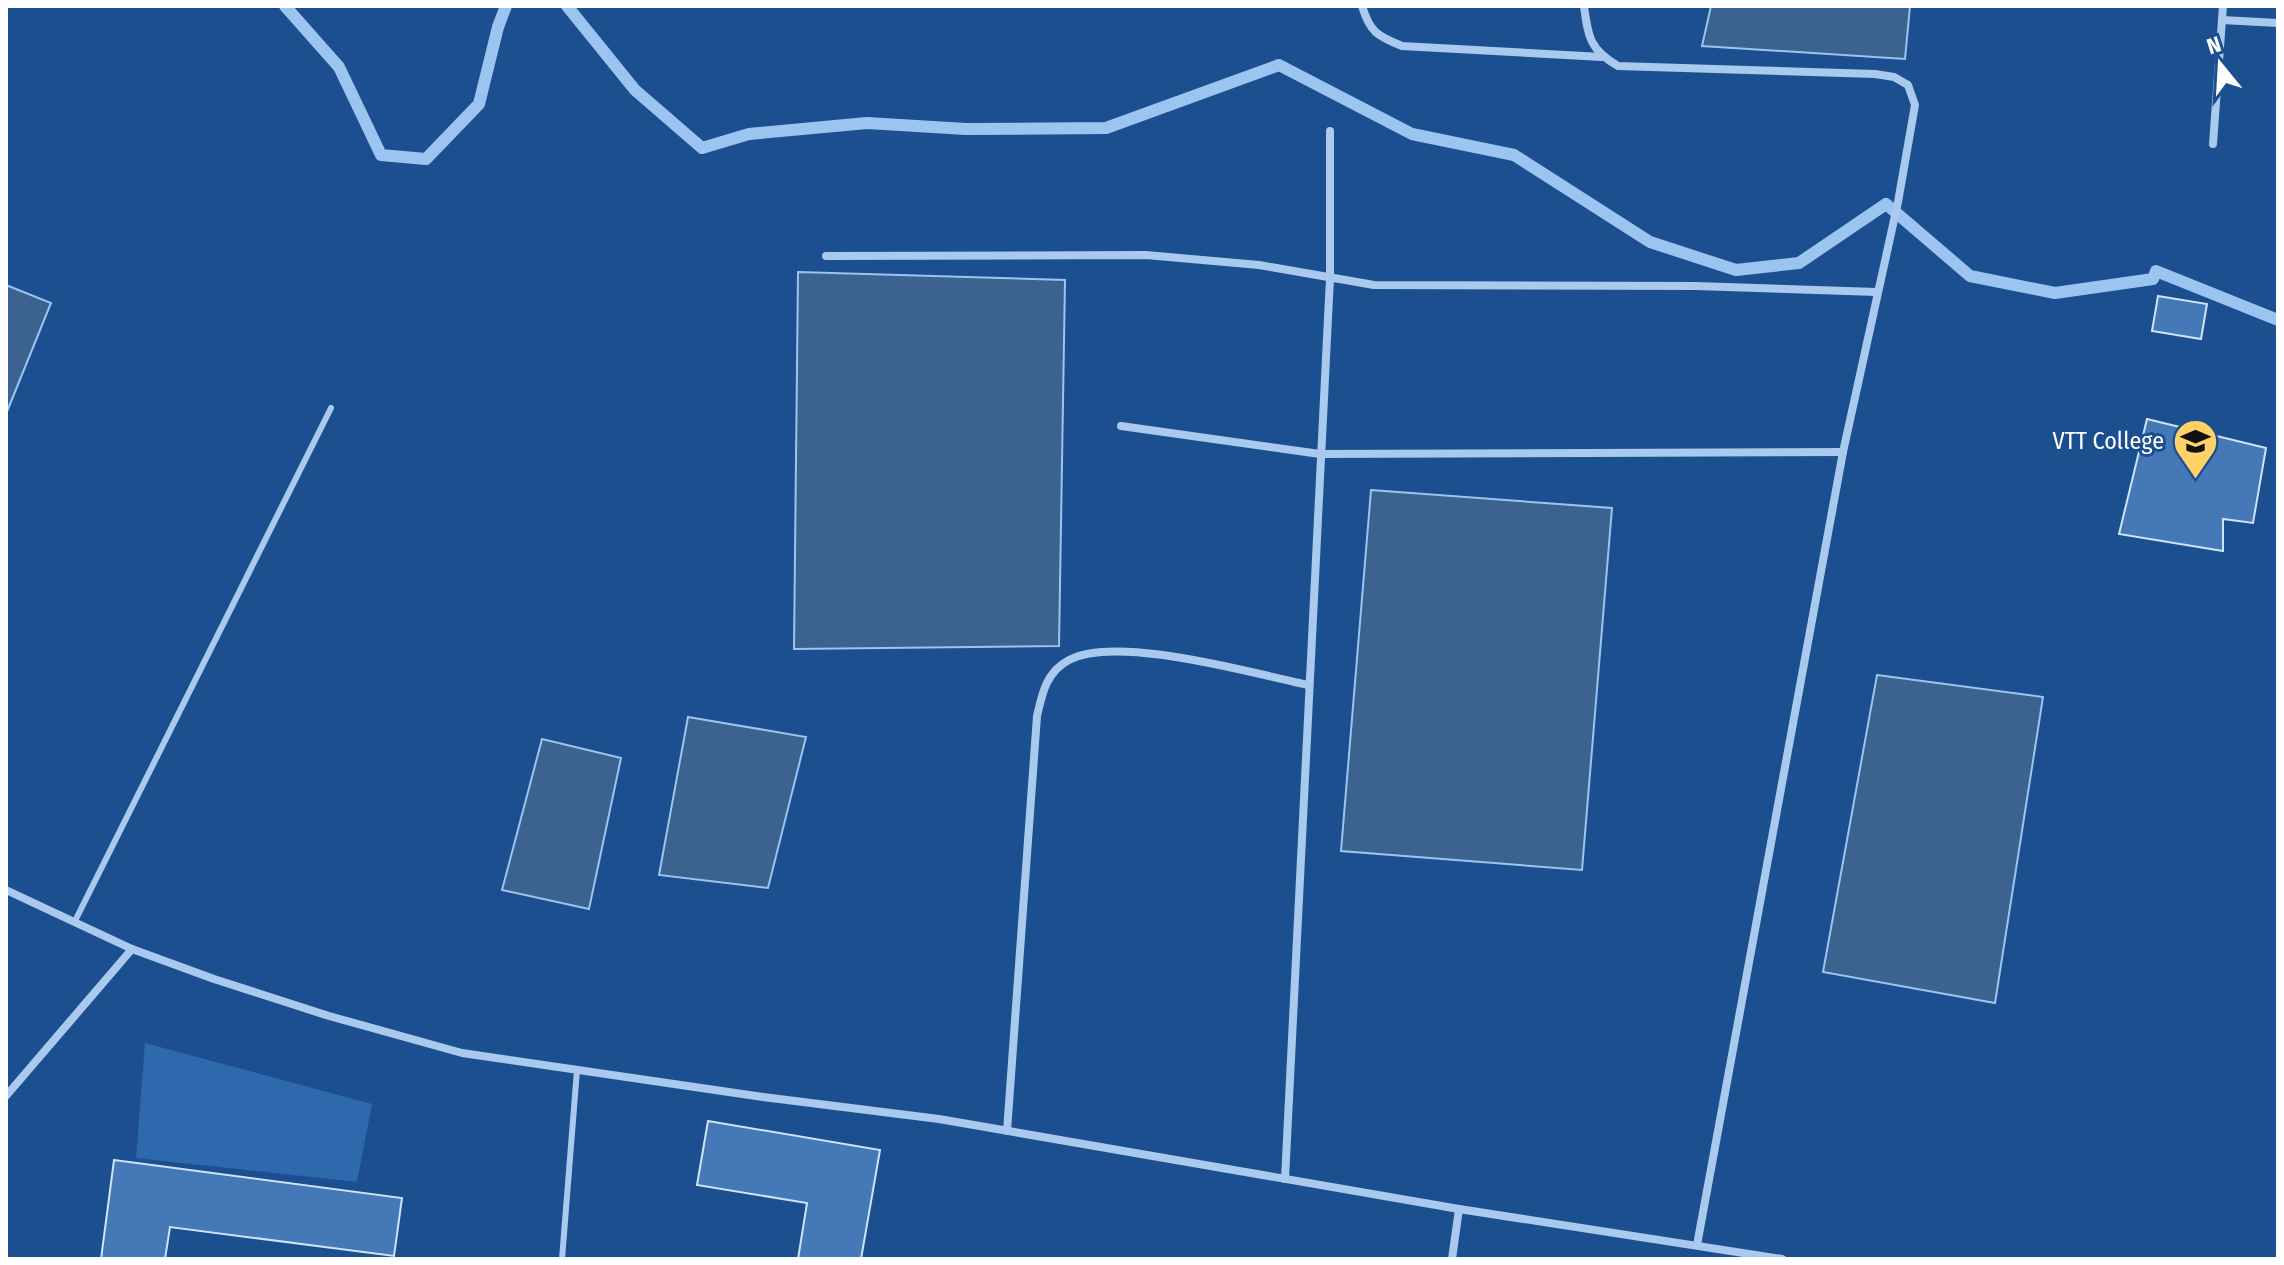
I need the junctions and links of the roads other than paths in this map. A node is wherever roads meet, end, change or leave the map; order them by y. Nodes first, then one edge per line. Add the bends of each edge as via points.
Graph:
1 (1362, 6) edge
2 (1584, 6) edge
3 (2223, 6) edge
4 (2222, 20) junction
5 (2278, 23) edge
6 (1602, 57) junction
7 (1330, 131) dead end
8 (2213, 144) dead end
9 (826, 256) dead end
10 (1330, 278) junction
11 (1877, 292) junction
12 (331, 408) dead end
13 (1121, 426) dead end
14 (1843, 452) junction
15 (1320, 454) junction
16 (1309, 685) junction
17 (6, 890) edge
18 (75, 921) junction
19 (132, 949) junction
20 (577, 1070) junction
21 (6, 1096) edge
22 (1007, 1131) junction
23 (1285, 1179) junction
24 (1459, 1209) junction
25 (1697, 1245) junction
26 (562, 1259) edge
27 (1452, 1259) edge
28 (1782, 1259) edge

1 - 6 street via 1369,27 1402,46
2 - 6 street via 1592,44
3 - 4 street
4 - 5 street
4 - 8 street
6 - 11 street via 1618,66 1875,74 1908,85 1915,105
7 - 10 street
9 - 10 street via 1146,255 1259,265
10 - 11 street via 1374,285 1682,285
10 - 15 street
11 - 14 street
12 - 18 lane
13 - 15 street
14 - 15 street
14 - 25 street
15 - 16 street
16 - 22 street via 1140,651 1069,660 1051,675 1037,716
16 - 23 street
17 - 18 street
18 - 19 street
19 - 20 street via 329,1016 462,1053
19 - 21 street
20 - 22 street
20 - 26 lane
22 - 23 street
23 - 24 street
24 - 25 street
24 - 27 street
25 - 28 street

